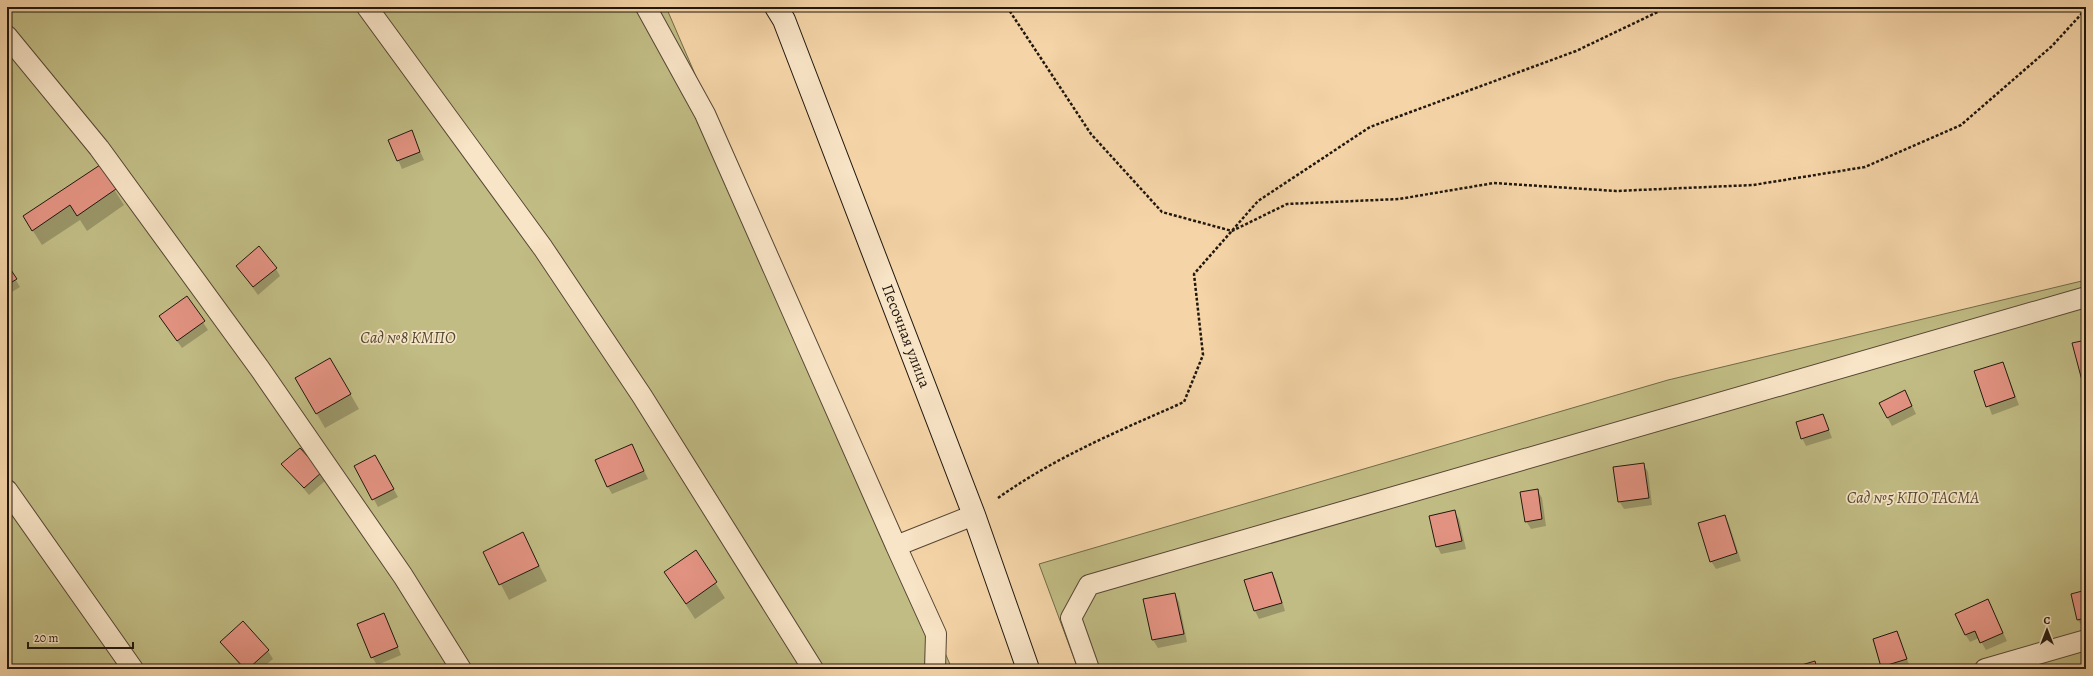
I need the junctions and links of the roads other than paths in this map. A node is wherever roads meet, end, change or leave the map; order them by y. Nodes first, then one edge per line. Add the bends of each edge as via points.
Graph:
1 (367, 7) edge
2 (646, 7) edge
3 (776, 7) edge
4 (7, 36) edge
5 (2086, 297) edge
6 (7, 490) edge
7 (974, 515) junction
8 (896, 546) junction
9 (2086, 640) edge
10 (133, 669) edge
11 (461, 669) edge
12 (813, 669) edge
13 (935, 669) edge
14 (1028, 669) edge
15 (1089, 669) edge
16 (1985, 669) edge

1 - 12 lane via 543,248 642,396
2 - 8 lane via 705,114
3 - 7 main road, Песочная улица via 784,20
4 - 11 lane via 99,148 260,369 403,576
5 - 15 lane via 1089,585 1071,618
6 - 10 lane
7 - 8 lane
7 - 14 main road, Песочная улица
8 - 13 lane via 936,634
9 - 16 lane

